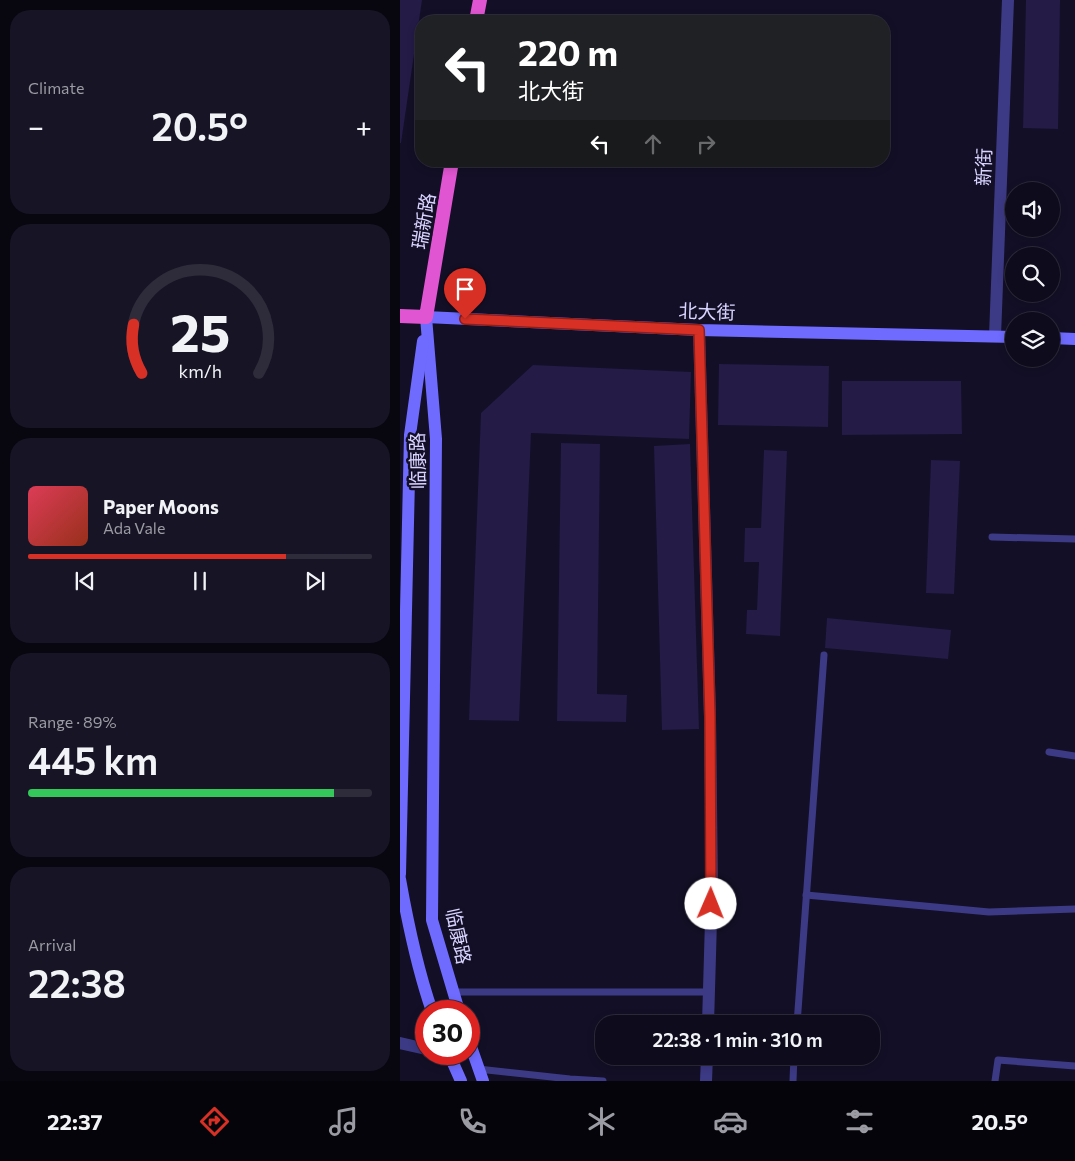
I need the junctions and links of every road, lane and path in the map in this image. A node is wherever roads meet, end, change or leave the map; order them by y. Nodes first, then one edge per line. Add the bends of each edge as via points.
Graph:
1 (480, 0) edge
2 (1008, 0) edge
3 (477, 15) edge
4 (451, 167) edge
5 (400, 316) edge
6 (426, 317) junction
7 (699, 330) junction
8 (995, 336) junction
9 (1005, 337) edge
10 (1060, 338) edge
11 (1075, 339) edge
12 (992, 536) dead end
13 (1075, 539) edge
14 (824, 655) dead end
15 (1049, 752) dead end
16 (1075, 756) edge
17 (400, 874) edge
18 (400, 879) edge
19 (806, 895) junction
20 (1075, 909) edge
21 (452, 992) junction
22 (709, 992) junction
23 (429, 1000) edge
24 (455, 1000) edge
25 (708, 1015) edge
26 (798, 1015) edge
27 (400, 1043) edge
28 (415, 1046) edge
29 (454, 1065) edge
30 (477, 1065) edge
31 (707, 1065) edge
32 (794, 1065) edge
33 (1075, 1066) edge
34 (478, 1069) junction
35 (461, 1081) edge
36 (483, 1081) edge
37 (603, 1081) edge
38 (706, 1081) edge
39 (793, 1081) edge
40 (995, 1081) edge

1 - 3 highway
2 - 8 street, 新街
4 - 6 highway, 瑞新路
5 - 6 highway, 北大街
6 - 7 main road, 北大街
6 - 17 main road, 临康路 via 410,435
6 - 21 main road, 临康路 via 436,439 432,920
7 - 8 main road, 北大街
7 - 22 street via 710,717 712,886
8 - 9 main road, 北大街
10 - 11 main road
12 - 13 lane
14 - 19 lane
15 - 16 lane
18 - 23 main road via 415,954
19 - 20 lane via 989,912
19 - 26 lane
21 - 22 lane
21 - 24 main road, 临康路
22 - 25 street
27 - 28 street
29 - 35 main road
30 - 34 main road
31 - 38 street
32 - 39 lane
33 - 40 lane via 998,1060
34 - 36 main road
34 - 37 lane

